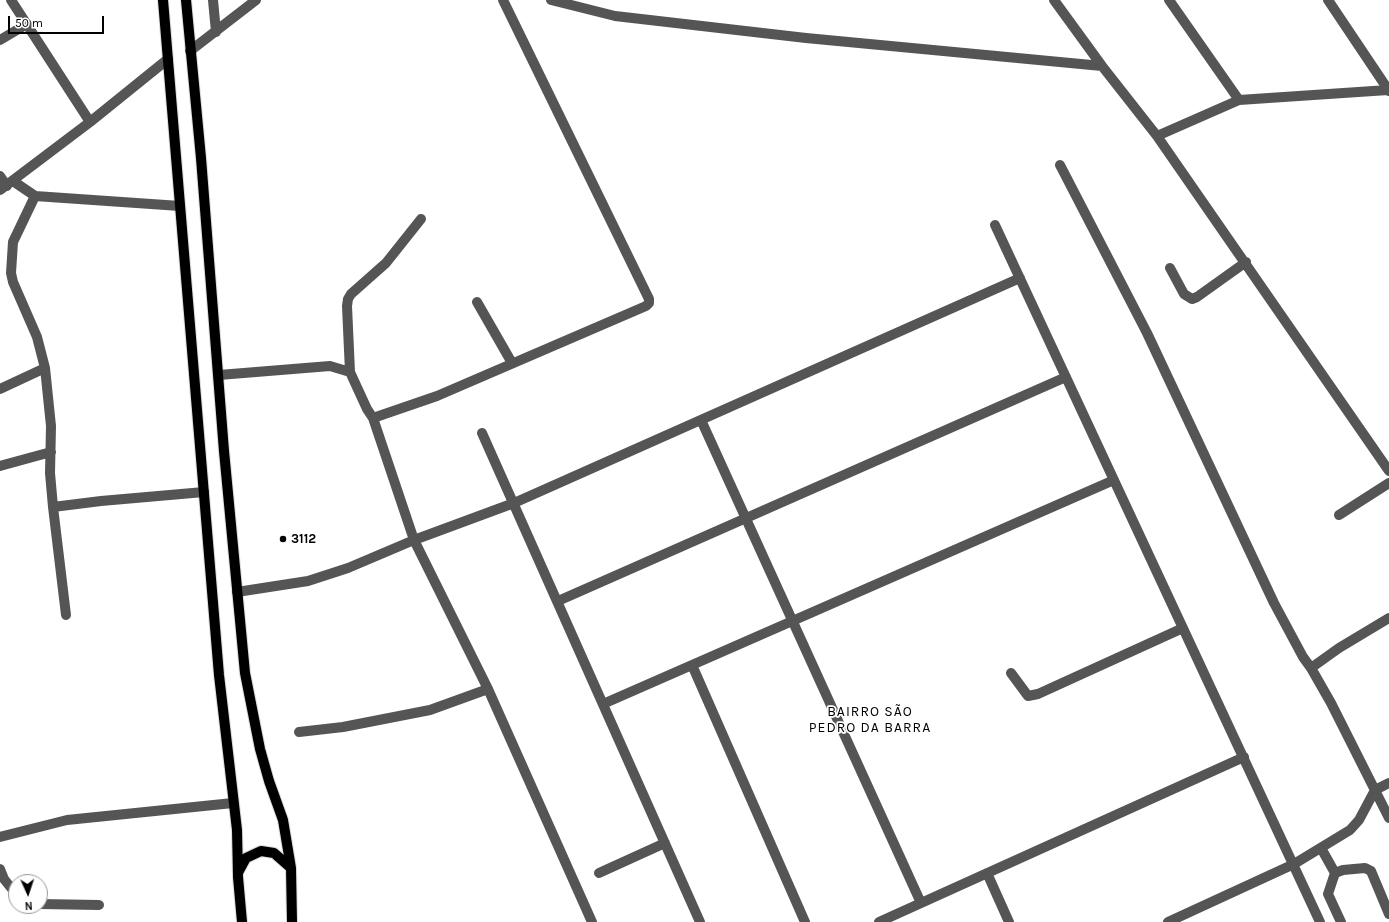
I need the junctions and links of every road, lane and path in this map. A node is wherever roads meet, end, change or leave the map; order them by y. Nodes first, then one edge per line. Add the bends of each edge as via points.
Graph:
1 (11, 0) edge
2 (163, 0) edge
3 (186, 0) edge
4 (213, 0) edge
5 (256, 0) edge
6 (502, 0) edge
7 (551, 0) edge
8 (1054, 0) edge
9 (1168, 0) edge
10 (1328, 0) edge
11 (27, 24) junction
12 (216, 32) junction
13 (0, 40) edge
14 (190, 51) junction
15 (168, 59) junction
16 (1102, 66) junction
17 (1389, 91) edge
18 (1239, 100) junction
19 (90, 122) junction
20 (1157, 136) junction
21 (1060, 165) dead end
22 (0, 176) edge
23 (6, 186) edge
24 (35, 196) junction
25 (180, 206) junction
26 (422, 219) dead end
27 (995, 225) dead end
28 (1246, 262) junction
29 (1170, 268) dead end
30 (1020, 278) junction
31 (477, 302) dead end
32 (512, 363) junction
33 (44, 368) junction
34 (350, 372) junction
35 (219, 375) junction
36 (1066, 377) junction
37 (0, 389) edge
38 (373, 418) junction
39 (701, 420) junction
40 (482, 433) dead end
41 (51, 452) junction
42 (0, 466) edge
43 (1389, 471) edge
44 (1114, 480) junction
45 (1389, 483) edge
46 (204, 492) junction
47 (514, 503) junction
48 (53, 507) junction
49 (1339, 516) dead end
50 (746, 518) junction
51 (414, 540) junction
52 (237, 592) junction
53 (558, 601) junction
54 (66, 615) dead end
55 (1389, 618) edge
56 (792, 622) junction
57 (1183, 628) junction
58 (692, 665) junction
59 (1311, 668) junction
60 (1011, 673) dead end
61 (488, 689) junction
62 (603, 704) junction
63 (299, 732) dead end
64 (1244, 757) junction
65 (1389, 783) edge
66 (1375, 790) junction
67 (233, 802) junction
68 (1389, 818) edge
69 (0, 837) edge
70 (665, 843) junction
71 (1321, 848) junction
72 (1294, 864) junction
73 (291, 868) junction
74 (0, 869) edge
75 (599, 873) dead end
76 (987, 873) junction
77 (1335, 873) junction
78 (238, 877) junction
79 (8, 884) edge
80 (920, 903) junction
81 (48, 904) edge
82 (99, 905) dead end
83 (1389, 914) edge
84 (242, 922) edge
85 (292, 922) edge
86 (592, 922) edge
87 (700, 922) edge
88 (805, 922) edge
89 (879, 922) edge
90 (1009, 922) edge
91 (1168, 922) edge
92 (1320, 922) edge
93 (1341, 922) edge

1 - 11 street
2 - 15 main road
3 - 14 main road
4 - 12 street
5 - 12 street
6 - 32 street via 649,299 646,306
7 - 16 street via 615,16 806,38
8 - 16 street
9 - 18 street
10 - 17 street
11 - 13 street
11 - 19 street
12 - 14 street
14 - 35 main road
15 - 19 street
15 - 25 main road
16 - 20 street
17 - 18 street
18 - 20 street
19 - 23 street
20 - 28 street
21 - 59 street via 1147,333 1274,604
22 - 23 street
23 - 24 street
24 - 25 street
24 - 33 street via 13,242 11,273 12,282 37,337
25 - 46 main road
26 - 34 street via 386,263 348,299 346,306
27 - 30 street
28 - 29 street via 1192,298 1184,294
28 - 43 street
30 - 36 street
30 - 39 street
31 - 32 street
32 - 38 street via 437,396
33 - 37 street
33 - 41 street via 51,426
34 - 35 street via 330,366
34 - 38 street
35 - 52 main road
36 - 44 street
36 - 50 street
38 - 51 street
39 - 47 street
39 - 50 street
40 - 47 street
41 - 42 street
41 - 48 street via 50,484
44 - 56 street
44 - 57 street
45 - 49 street
46 - 48 street
46 - 67 main road via 219,675
47 - 51 street
47 - 53 street
48 - 54 street
50 - 53 street
50 - 56 street
51 - 52 street via 348,568 308,581
51 - 61 street
52 - 73 main road via 245,673 254,724 269,781 283,820
53 - 62 street
55 - 59 street
56 - 58 street
56 - 80 street
57 - 60 street via 1038,694 1028,696
57 - 64 street
58 - 62 street
58 - 88 street
59 - 66 street
61 - 63 street via 430,710 343,727
61 - 86 street
62 - 70 street
64 - 72 street
64 - 76 street
65 - 66 street
66 - 68 street
66 - 71 street via 1355,825
67 - 69 street via 67,820
67 - 78 main road via 237,830
70 - 75 street
70 - 87 street
71 - 72 street
71 - 77 street
72 - 91 street
72 - 92 street
73 - 78 main road via 274,853 261,851 246,858
73 - 85 main road
74 - 79 street
76 - 80 street
76 - 90 street
77 - 83 street via 1365,868 1371,871
77 - 93 street via 1328,894
78 - 84 main road
80 - 89 street
81 - 82 street

